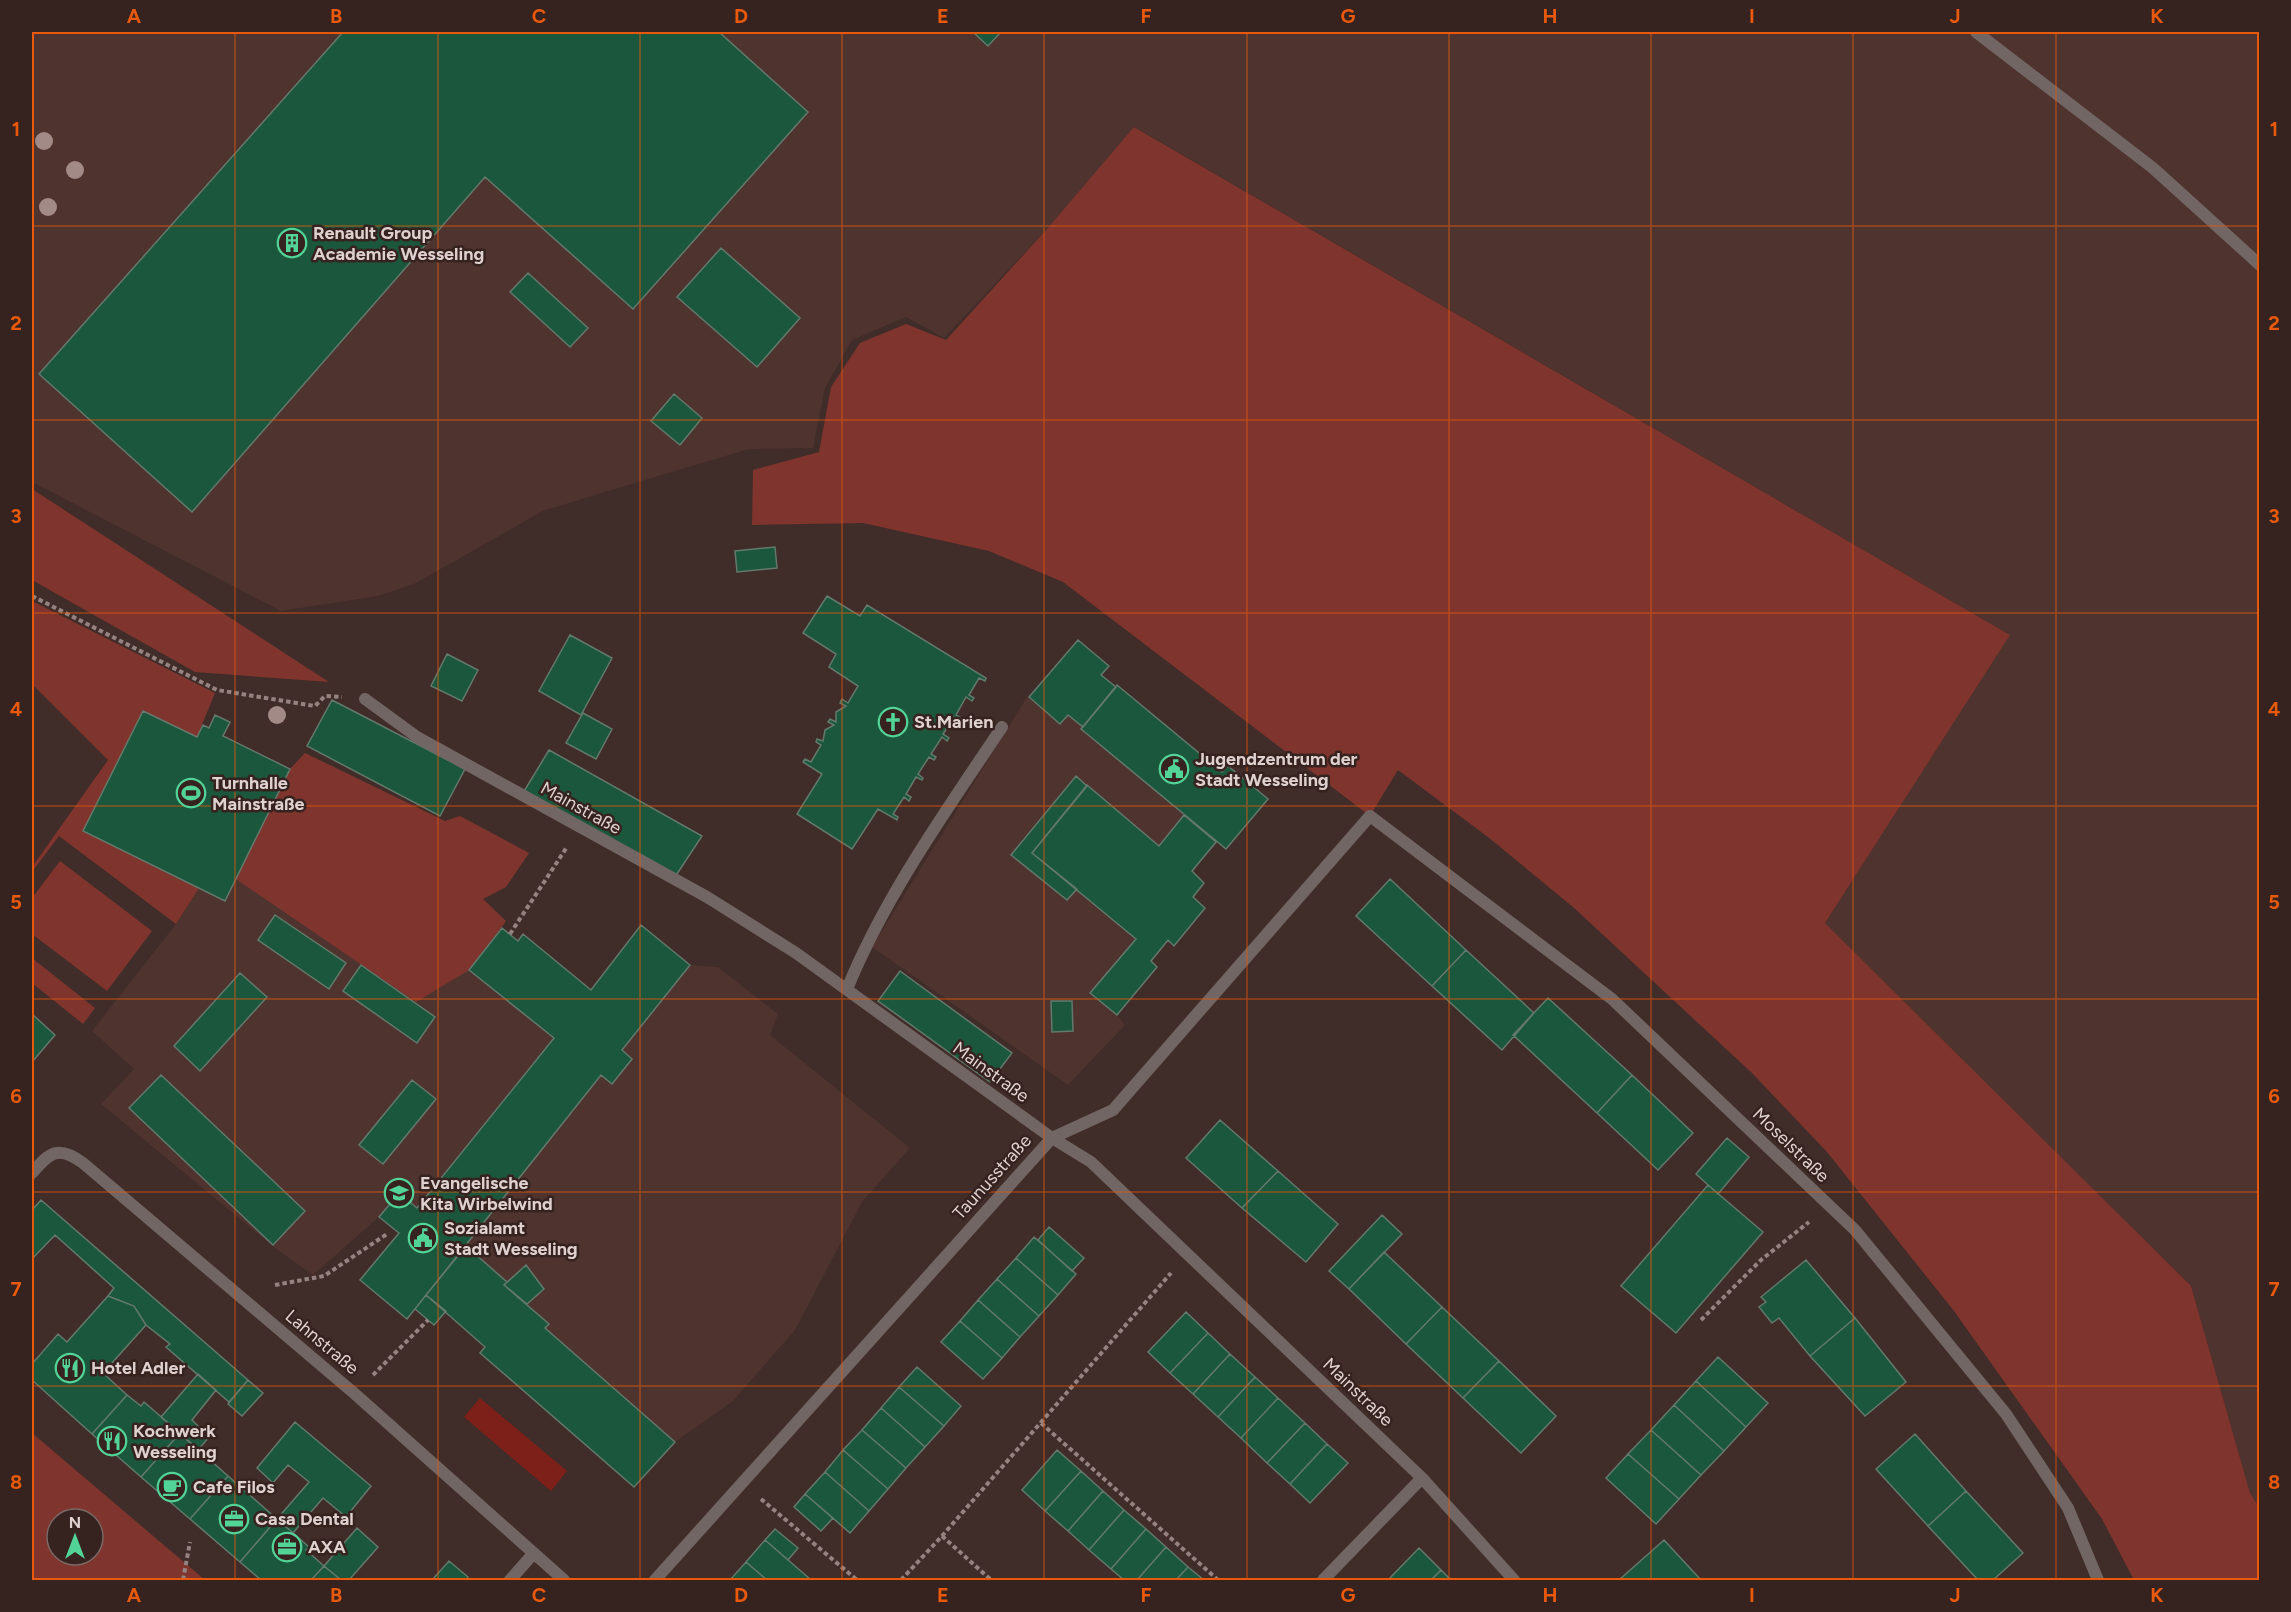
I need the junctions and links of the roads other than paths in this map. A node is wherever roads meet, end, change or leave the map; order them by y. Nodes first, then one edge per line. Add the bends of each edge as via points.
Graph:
1 (1976, 32) edge
2 (2259, 265) edge
3 (364, 699) road end
4 (1002, 727) dead end
5 (1370, 816) joint
6 (847, 989) junction
7 (1052, 1138) junction
8 (32, 1173) edge
9 (1422, 1478) junction
10 (532, 1554) junction
11 (510, 1581) edge
12 (564, 1581) edge
13 (655, 1581) edge
14 (1323, 1581) edge
15 (1514, 1581) edge
16 (2098, 1581) edge

1 - 2 street via 2153,168
3 - 6 street, Mainstraße via 417,737 707,897
4 - 6 street via 903,880 863,949
5 - 7 street, Taunusstraße via 1113,1110
5 - 16 street, Moselstraße via 1612,999 1855,1230 2006,1414 2068,1508
6 - 7 street, Mainstraße
7 - 9 street, Mainstraße via 1091,1162
7 - 13 street, Taunusstraße
8 - 10 street, Lahnstraße via 46,1157 60,1152 83,1163 355,1394
9 - 14 street
9 - 15 street, Mainstraße
10 - 11 street
10 - 12 street, Lahnstraße

